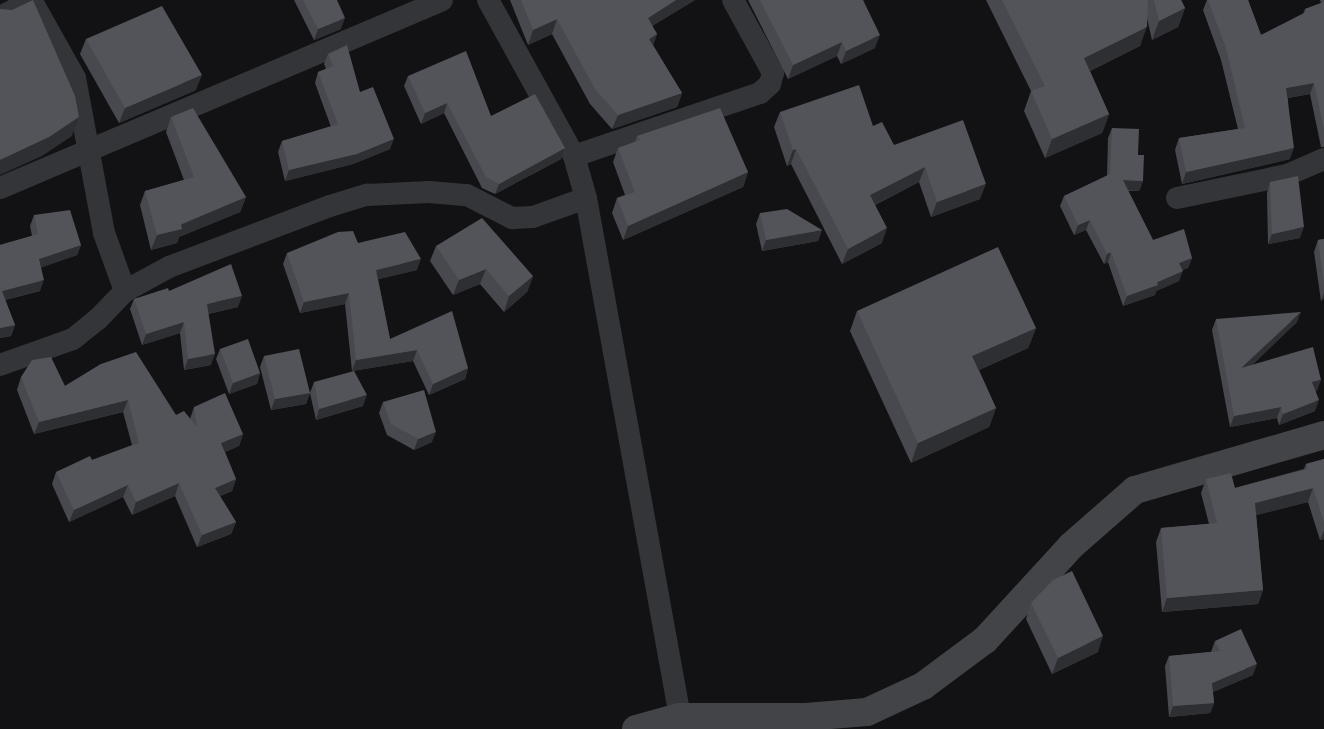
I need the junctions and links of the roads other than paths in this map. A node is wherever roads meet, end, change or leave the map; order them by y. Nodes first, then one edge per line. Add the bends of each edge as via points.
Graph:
1 (442, 0) edge
2 (488, 0) edge
3 (733, 0) edge
4 (34, 2) edge
5 (0, 17) edge
6 (89, 150) junction
7 (574, 156) junction
8 (1324, 159) edge
9 (0, 188) edge
10 (586, 198) junction
11 (1178, 198) dead end
12 (125, 291) junction
13 (0, 365) edge
14 (1324, 435) edge
15 (680, 717) junction
16 (636, 729) edge

1 - 6 street
2 - 7 street
3 - 7 street via 773,72 770,84 760,93
4 - 5 street
4 - 6 street via 74,78
6 - 9 street
6 - 12 street via 104,233
7 - 10 street
8 - 11 street via 1287,174
10 - 12 street via 533,217 512,218 467,195 429,192 367,195 169,267
10 - 15 street
12 - 13 street via 98,319 72,339
14 - 15 street via 1135,490 1071,546 986,640 922,686 867,712 806,717
15 - 16 street

